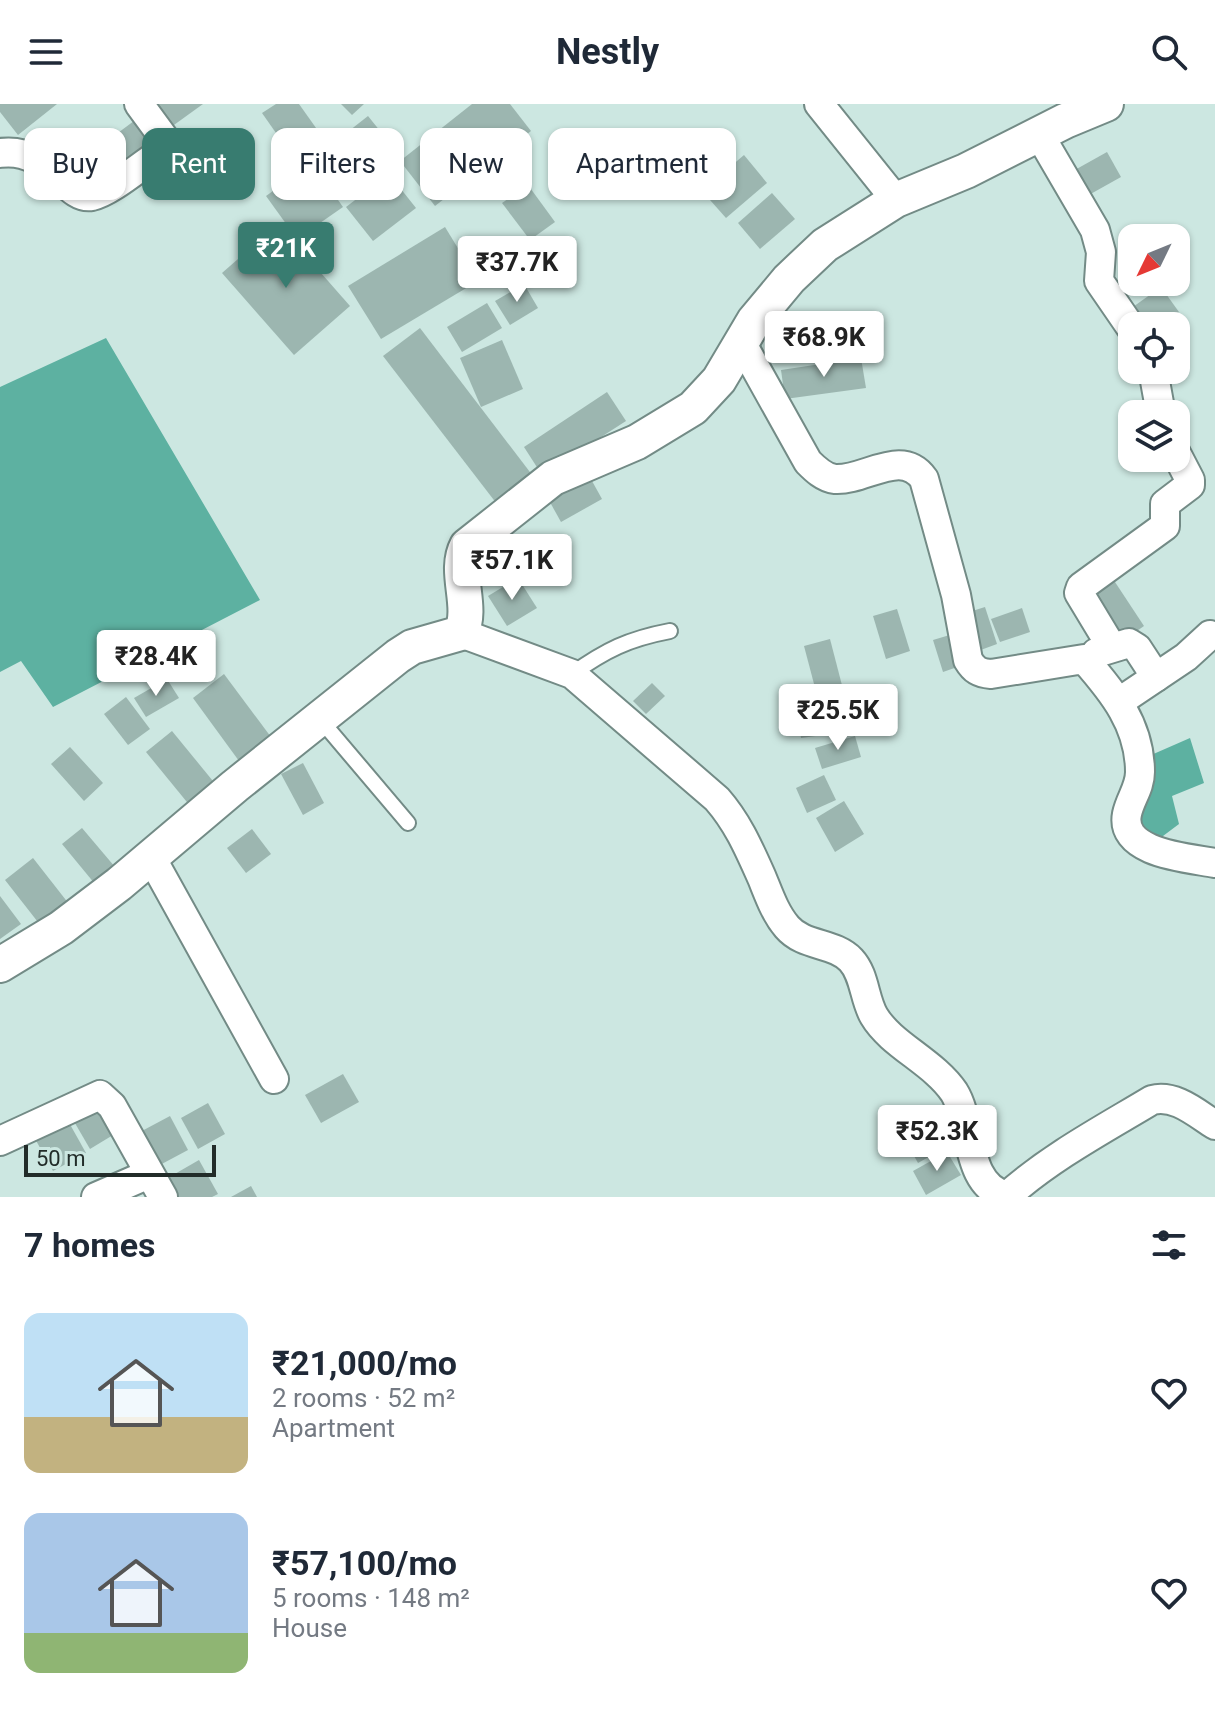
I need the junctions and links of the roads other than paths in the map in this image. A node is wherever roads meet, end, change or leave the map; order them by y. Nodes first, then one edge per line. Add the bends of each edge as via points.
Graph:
1 (139, 104) edge
2 (819, 104) edge
3 (1106, 104) edge
4 (1039, 134) junction
5 (0, 153) edge
6 (896, 200) junction
7 (1119, 312) edge
8 (741, 342) junction
9 (1184, 472) edge
10 (670, 631) dead end
11 (461, 633) junction
12 (1210, 635) dead end
13 (1111, 646) junction
14 (1084, 659) junction
15 (572, 674) junction
16 (1156, 677) junction
17 (1119, 702) junction
18 (319, 718) junction
19 (408, 823) dead end
20 (151, 857) junction
21 (1215, 863) edge
22 (0, 965) edge
23 (274, 1079) dead end
24 (1209, 1112) edge
25 (0, 1141) edge
26 (156, 1185) edge
27 (1007, 1196) edge
28 (96, 1197) edge

1 - 5 street via 164,138 162,149 96,195 79,195 30,154
2 - 6 street
3 - 4 street
4 - 6 street
4 - 7 street via 1095,230 1101,252 1099,281
6 - 8 street via 825,245 789,279
8 - 11 street via 719,380 693,408 637,442 553,478 467,546 461,561
8 - 14 street via 819,473 835,479 905,464 919,470 972,668 991,674
9 - 13 street via 1190,485 1165,504 1165,526 1081,587 1083,602
10 - 15 lane via 618,644
11 - 15 street
11 - 18 street via 412,647
12 - 16 street
13 - 14 street
13 - 16 street via 1133,645
14 - 17 street
15 - 27 street via 735,820 777,915 801,940 849,958 875,1017 947,1082 959,1102 977,1170 997,1194
16 - 17 street
17 - 21 street via 1136,739 1139,760 1140,776 1127,814 1135,839 1152,850
18 - 19 lane
18 - 20 street
20 - 22 street via 61,928
20 - 23 street
24 - 27 street via 1163,1097 1152,1100 1032,1173
25 - 26 street via 100,1095 112,1106
26 - 28 street

